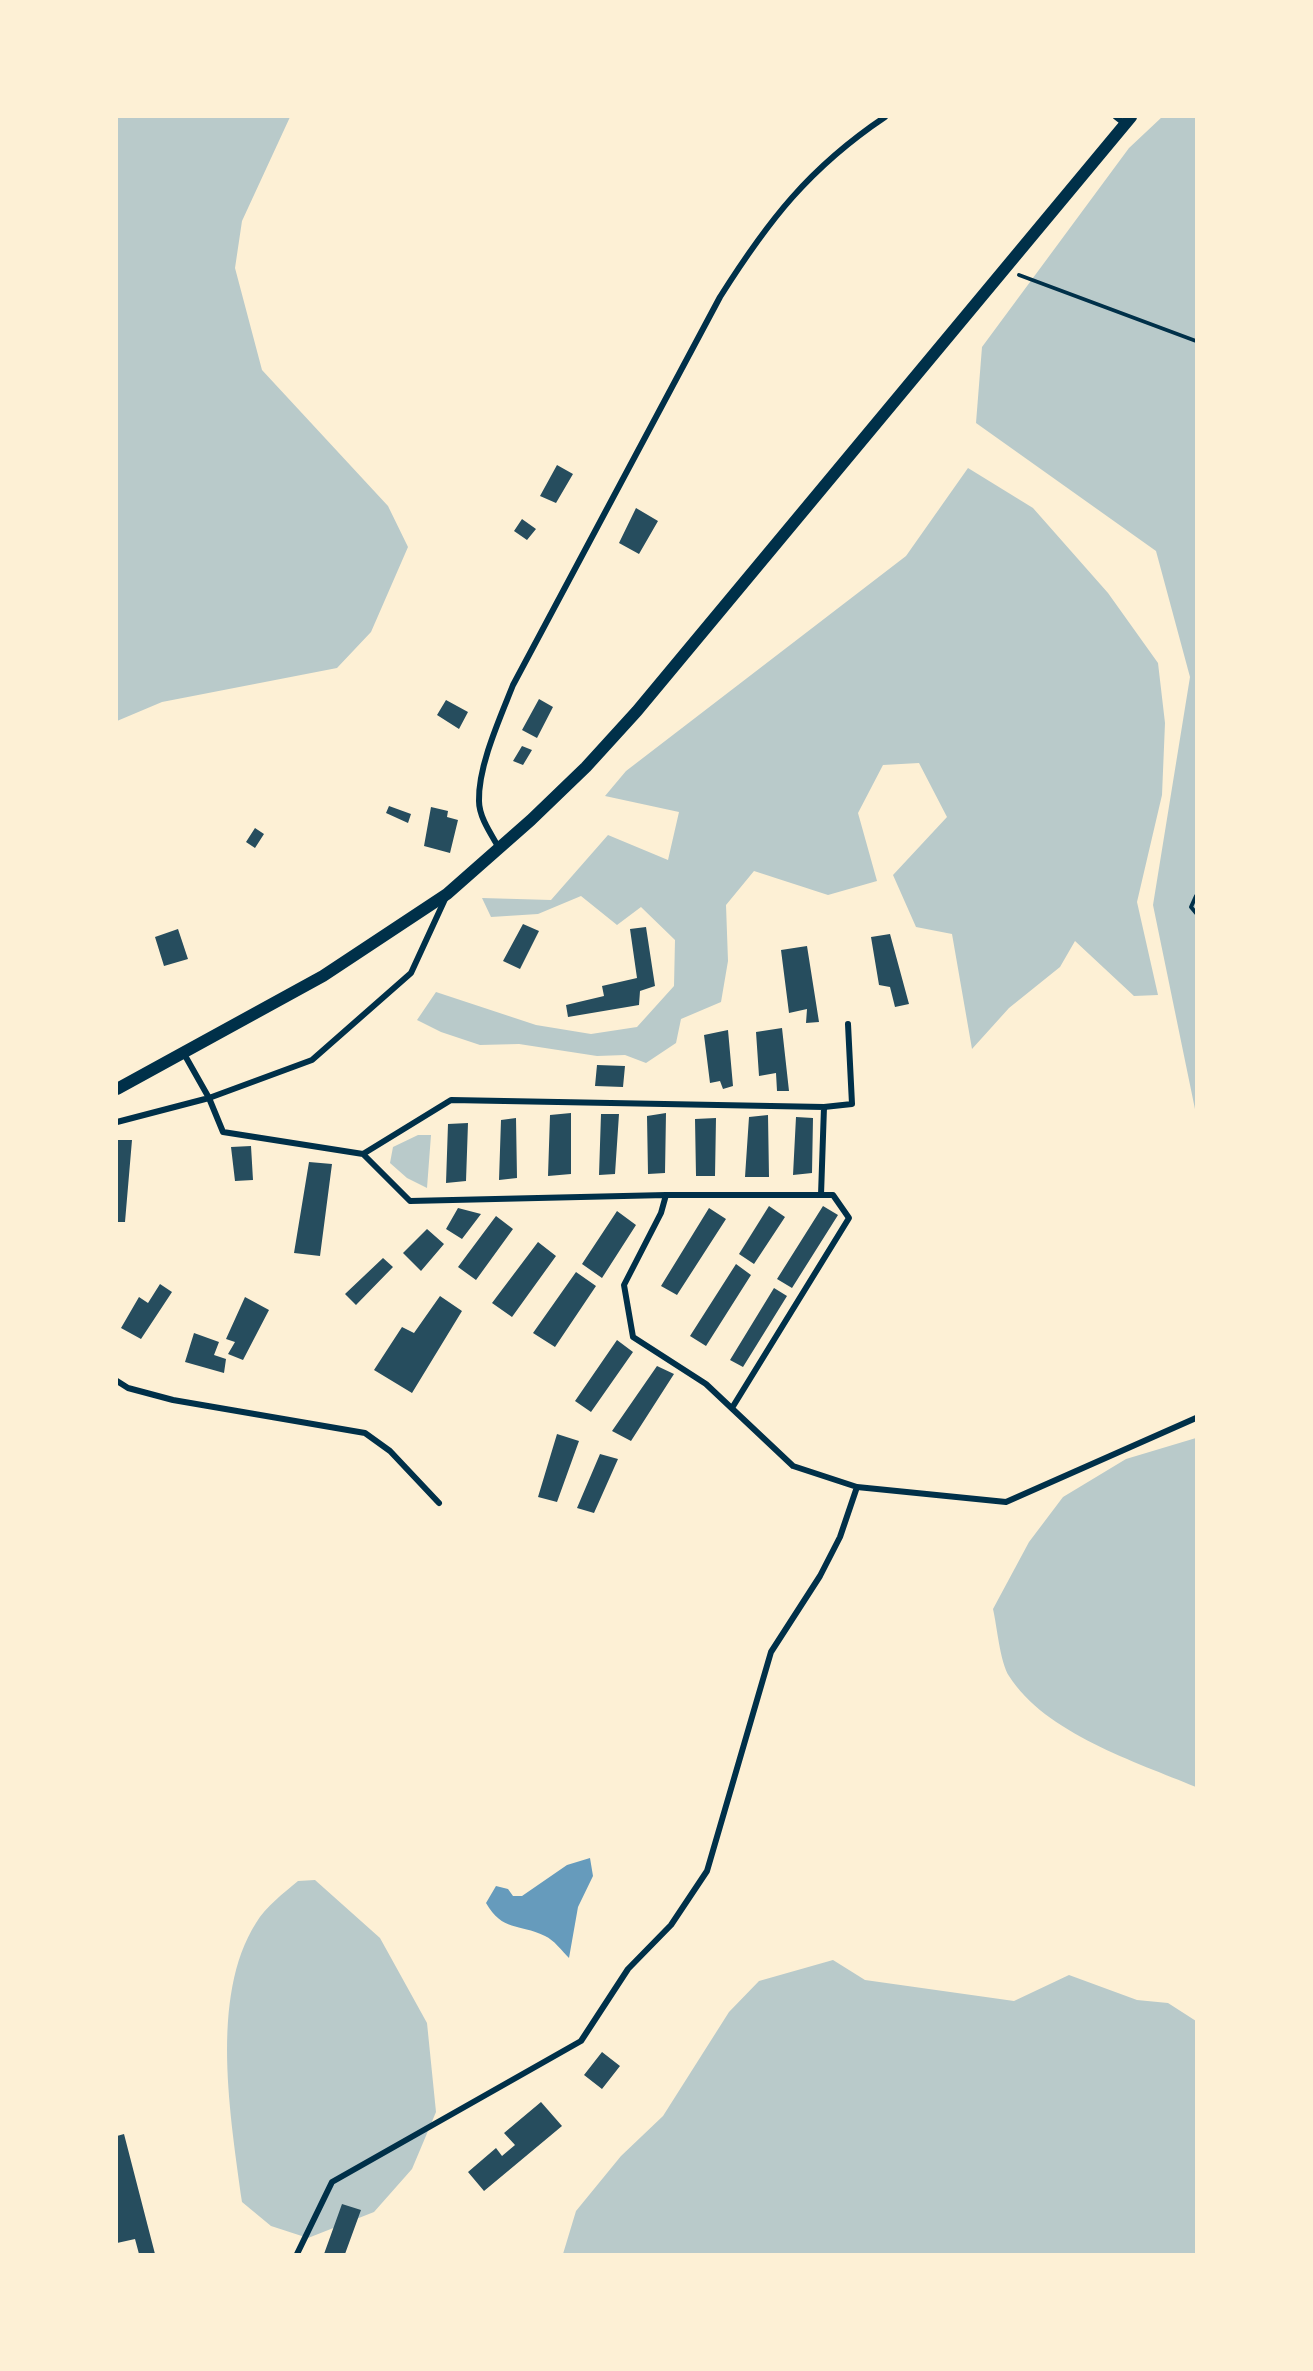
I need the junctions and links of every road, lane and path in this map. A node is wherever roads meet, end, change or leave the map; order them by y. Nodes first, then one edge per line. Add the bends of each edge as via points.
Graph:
1 (885, 117) edge
2 (1124, 119) edge
3 (1018, 275) dead end
4 (1196, 340) edge
5 (499, 848) junction
6 (447, 894) junction
7 (1196, 896) edge
8 (1196, 913) edge
9 (848, 1024) dead end
10 (183, 1052) junction
11 (117, 1089) edge
12 (209, 1098) junction
13 (824, 1107) junction
14 (117, 1122) edge
15 (363, 1154) junction
16 (666, 1195) junction
17 (821, 1195) junction
18 (117, 1381) edge
19 (732, 1408) junction
20 (1196, 1418) edge
21 (857, 1487) junction
22 (439, 1503) dead end
23 (297, 2254) edge

1 - 5 street via 862,132 800,187 757,239 720,297 513,685 492,738 479,801
2 - 5 main road via 637,711 586,767
3 - 4 path
5 - 6 main road
6 - 10 main road via 323,976
6 - 12 street via 411,973 312,1060
7 - 8 path via 1191,907
9 - 13 street via 852,1104
10 - 11 main road
10 - 12 street
12 - 14 street
12 - 15 street via 223,1132
13 - 15 street via 451,1100
13 - 17 street
15 - 16 street via 410,1201
16 - 17 street
16 - 19 street via 661,1213 624,1285 633,1337 706,1384
17 - 19 street via 833,1195 849,1218
18 - 22 street via 128,1388 173,1400 365,1433 390,1451
19 - 21 street via 793,1466
20 - 21 street via 1006,1502
21 - 23 street via 840,1537 820,1576 771,1652 707,1871 671,1926 628,1969 581,2041 332,2182

